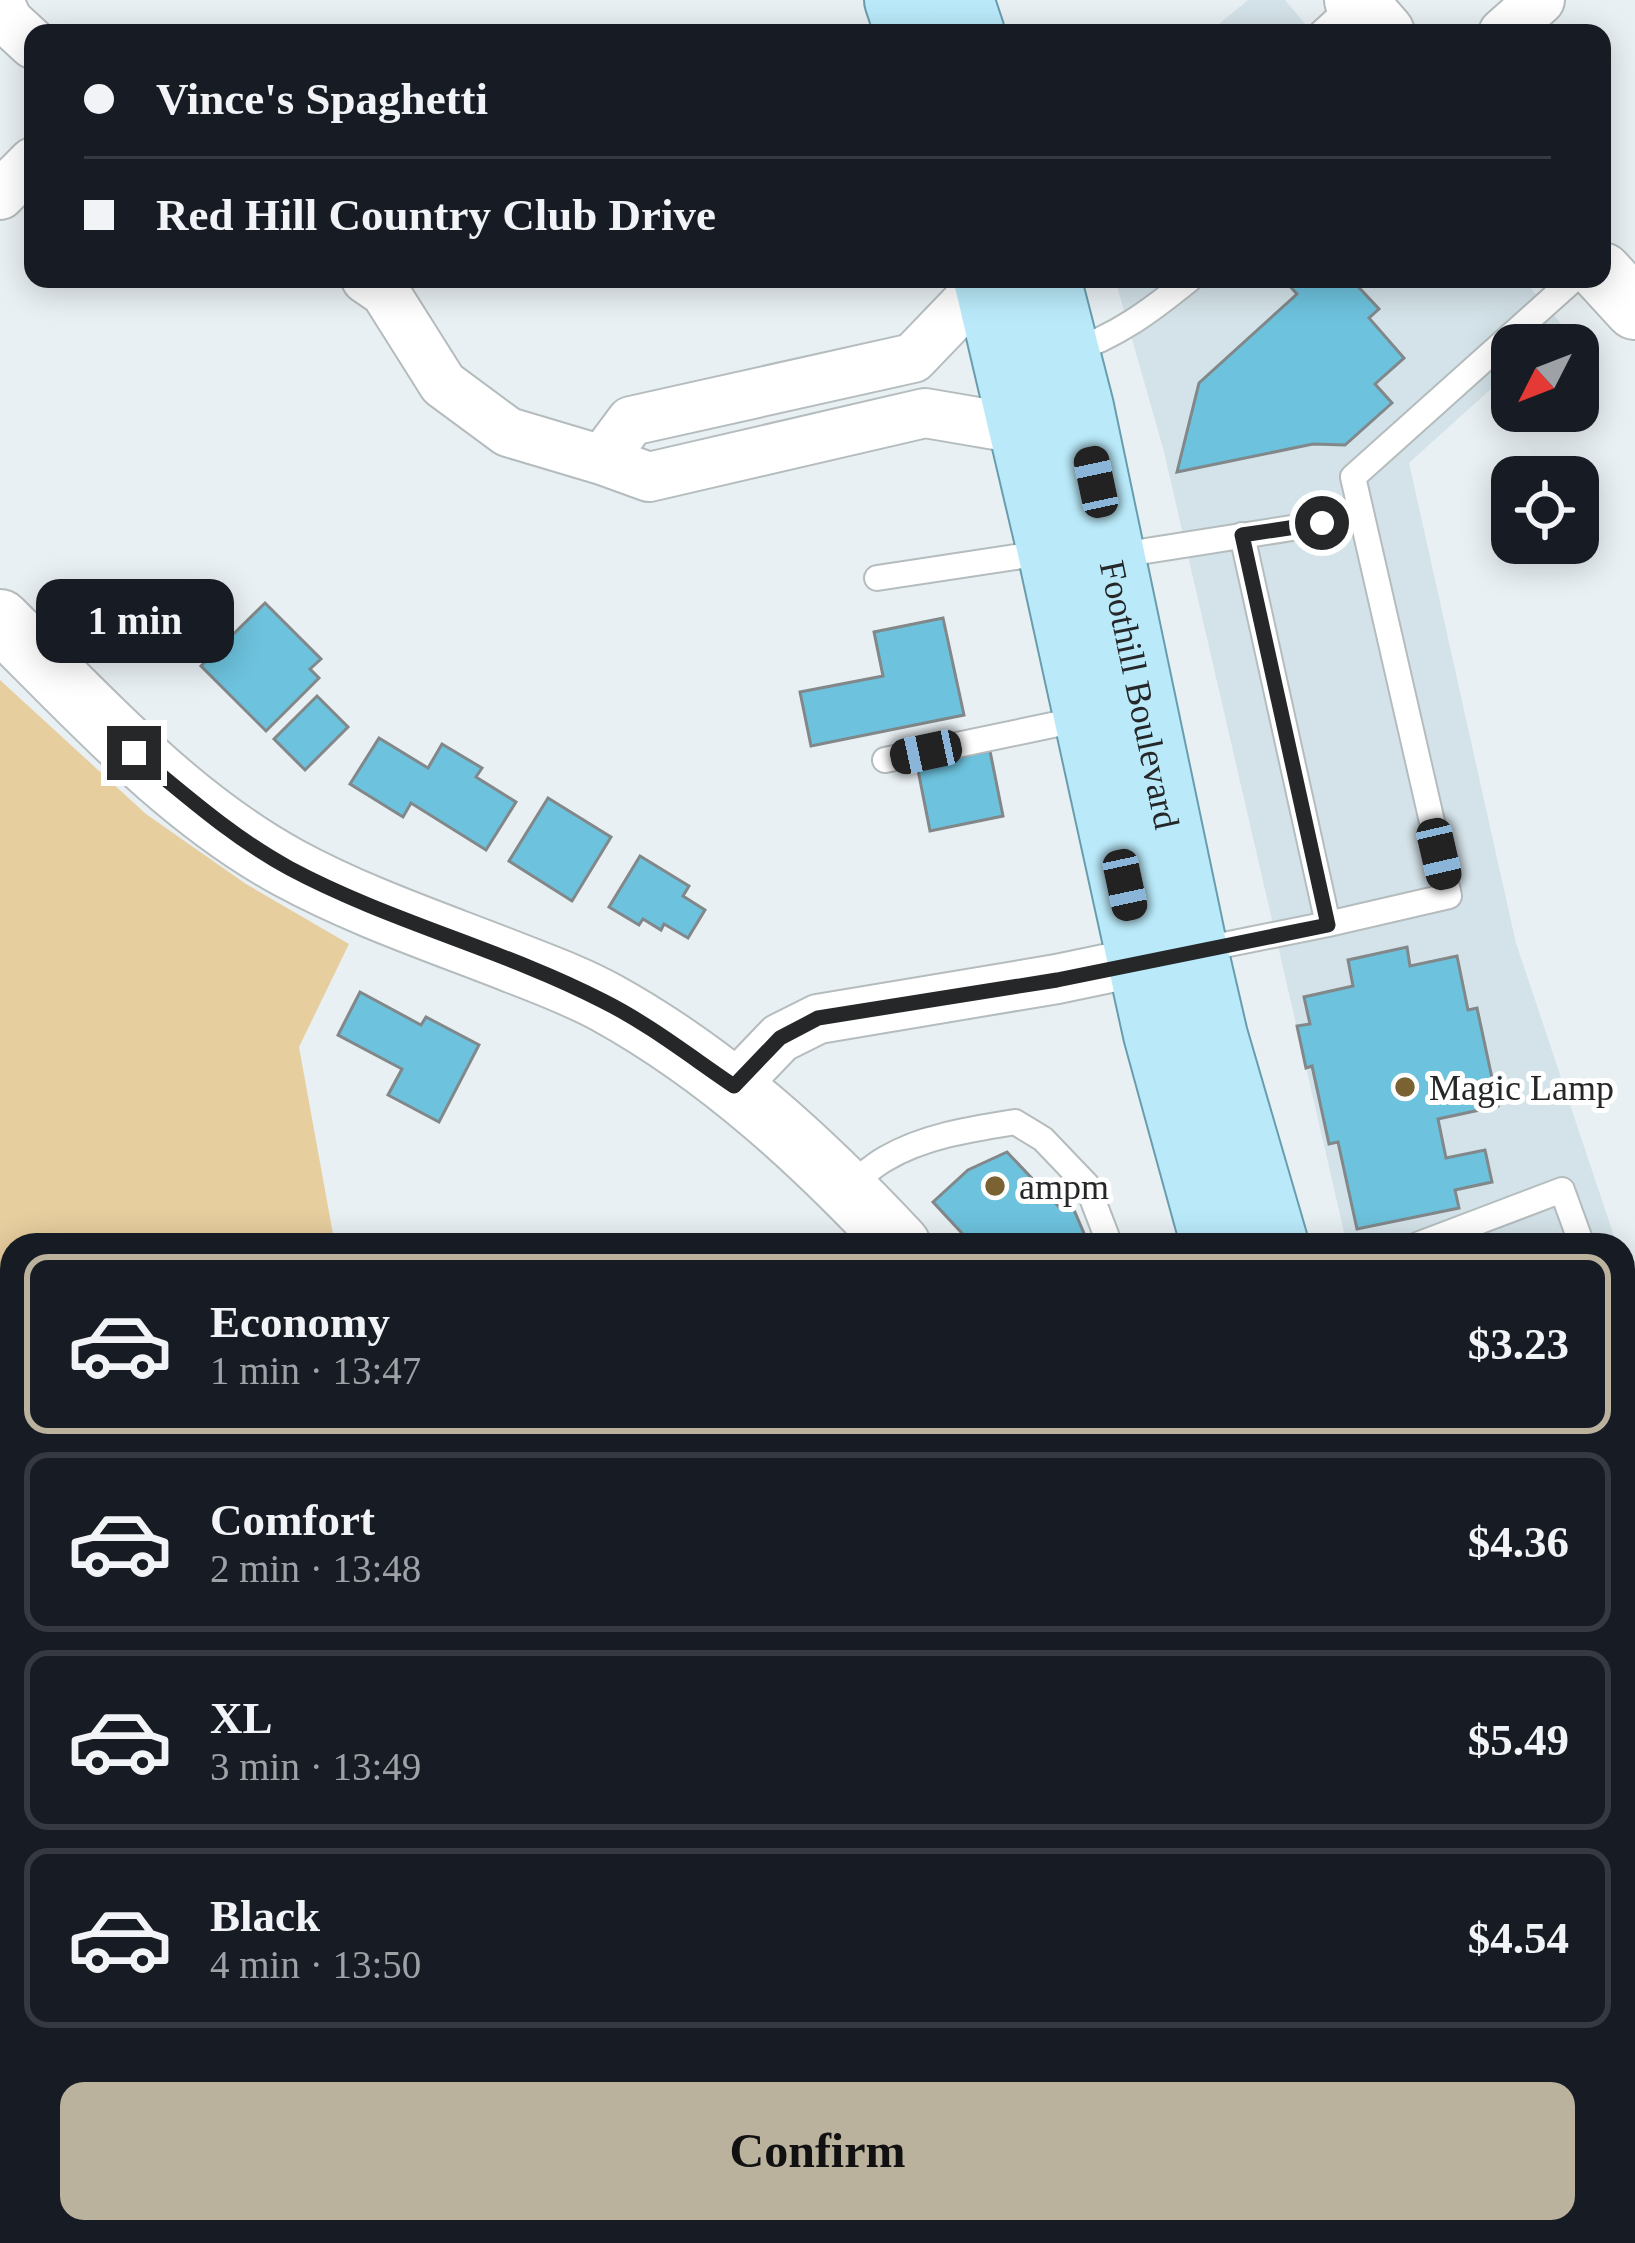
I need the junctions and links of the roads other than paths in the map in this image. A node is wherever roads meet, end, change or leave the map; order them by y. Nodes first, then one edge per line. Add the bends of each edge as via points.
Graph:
1 (1540, 0) edge
2 (1355, 1) edge
3 (0, 4) edge
4 (1331, 24) edge
5 (1376, 24) edge
6 (1513, 24) edge
7 (24, 36) edge
8 (24, 171) edge
9 (0, 195) edge
10 (1611, 283) edge
11 (379, 288) edge
12 (997, 288) edge
13 (1008, 288) edge
14 (1014, 288) edge
15 (1177, 288) edge
16 (1564, 288) edge
17 (1635, 309) edge
18 (1067, 353) junction
19 (913, 358) junction
20 (686, 408) junction
21 (925, 413) junction
22 (1024, 430) junction
23 (602, 460) junction
24 (699, 465) junction
25 (1362, 517) junction
26 (1242, 535) junction
27 (1082, 554) junction
28 (877, 578) dead end
29 (0, 620) edge
30 (1088, 717) junction
31 (885, 760) dead end
32 (1328, 925) junction
33 (1167, 956) junction
34 (734, 1086) junction
35 (846, 1188) junction
36 (889, 1233) edge
37 (1105, 1233) edge
38 (1211, 1233) edge
39 (1271, 1233) edge
40 (1449, 1233) edge
41 (1578, 1233) edge

1 - 6 street
2 - 4 lane
2 - 5 street
3 - 7 street
8 - 9 street
10 - 17 street
11 - 23 street via 443,384 508,432
12 - 19 street
13 - 22 main road, Foothill Boulevard
14 - 18 main road, Foothill Boulevard
15 - 18 lane via 1116,333
16 - 25 lane via 1353,477
18 - 27 main road, Foothill Boulevard
19 - 20 street
19 - 21 street
20 - 23 street via 631,421
20 - 24 street
21 - 22 street
21 - 24 street
22 - 27 main road, Foothill Boulevard
23 - 24 street via 649,477
25 - 26 lane
25 - 32 lane via 1449,896
26 - 27 lane
26 - 32 lane
27 - 28 lane
27 - 30 main road, Foothill Boulevard
27 - 33 main road, Foothill Boulevard
29 - 34 street via 134,753 230,832 375,909 605,1002
30 - 31 lane
30 - 33 main road, Foothill Boulevard
32 - 33 lane
33 - 34 street via 818,1018 780,1038
33 - 38 main road, Foothill Boulevard via 1157,1034
33 - 39 main road, Foothill Boulevard via 1214,1036
34 - 35 street
35 - 36 street
35 - 37 lane via 913,1145 1015,1121 1087,1185
40 - 41 lane via 1562,1190

